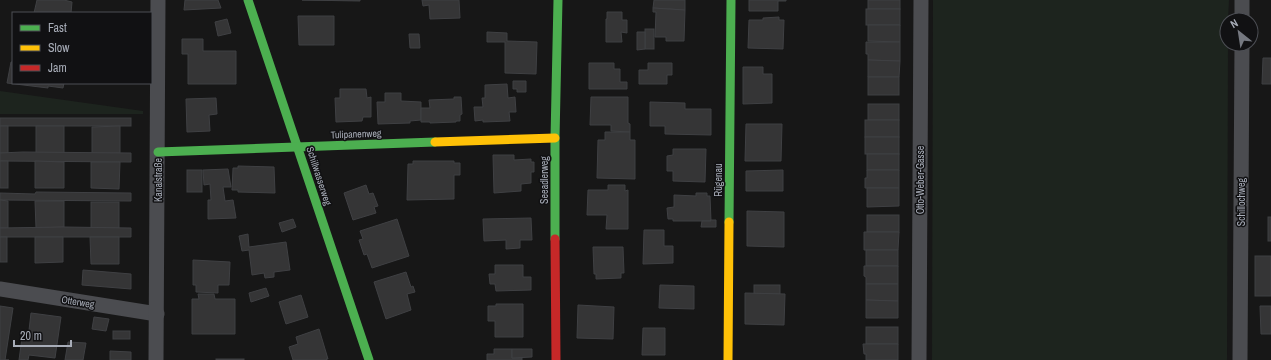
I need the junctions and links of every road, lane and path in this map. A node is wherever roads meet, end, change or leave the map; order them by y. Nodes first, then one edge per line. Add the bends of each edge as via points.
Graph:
1 (158, 0) edge
2 (248, 0) edge
3 (558, 0) edge
4 (731, 0) edge
5 (921, 0) edge
6 (1242, 0) edge
7 (1242, 12) edge
8 (1242, 52) edge
9 (556, 138) junction
10 (298, 148) junction
11 (158, 152) junction
12 (0, 289) edge
13 (157, 314) junction
14 (156, 360) edge
15 (369, 360) edge
16 (556, 360) edge
17 (728, 360) edge
18 (919, 360) edge
19 (1240, 360) edge

1 - 11 street, Kanalstraße
2 - 10 street, Schillwasserweg
3 - 9 street, Seeadlerweg
4 - 17 street, Rügenau
5 - 18 street, Otto-Weber-Gasse
6 - 7 street
8 - 19 street, Schillochweg
9 - 10 street, Tulipanenweg
9 - 16 street, Seeadlerweg
10 - 11 street, Tulipanenweg
10 - 15 street, Schillwasserweg
11 - 13 street, Kanalstraße
12 - 13 street, Otterweg
13 - 14 street, Kanalstraße

